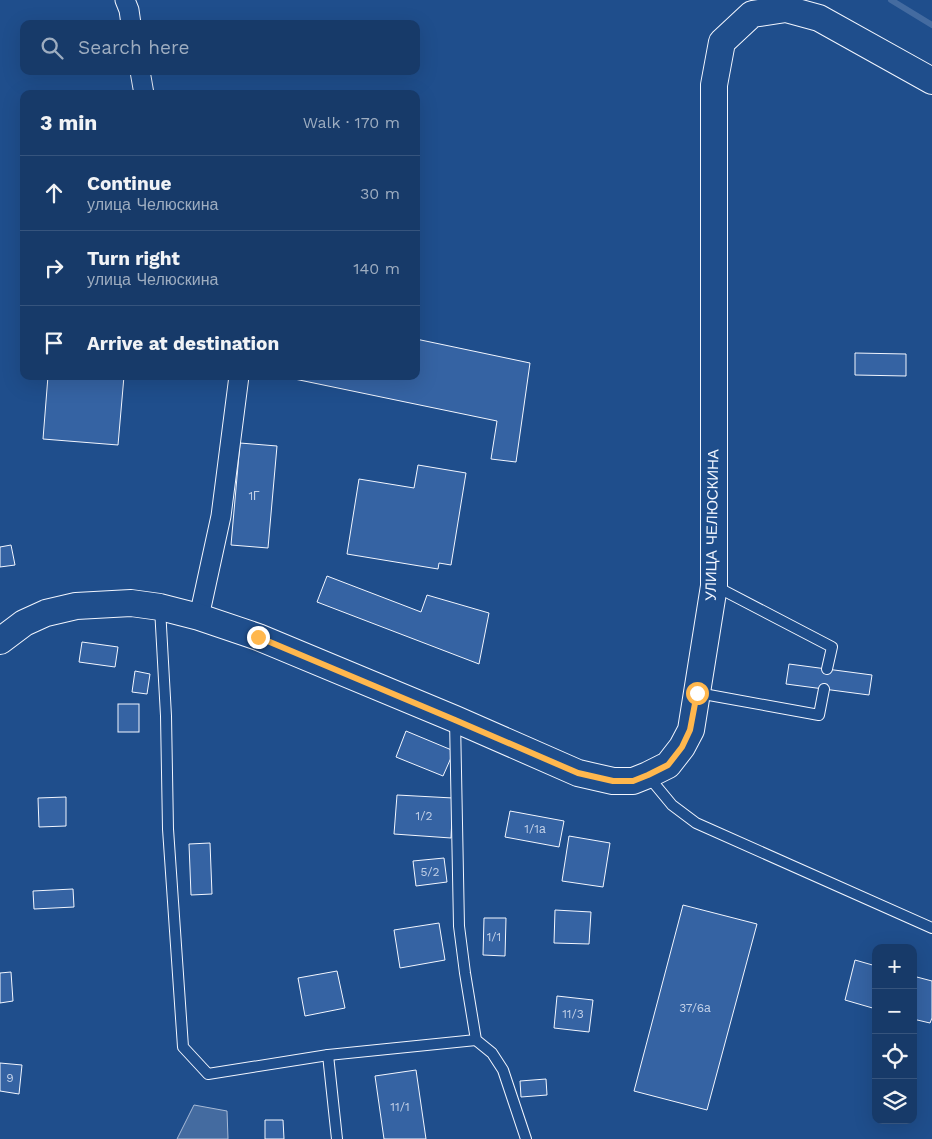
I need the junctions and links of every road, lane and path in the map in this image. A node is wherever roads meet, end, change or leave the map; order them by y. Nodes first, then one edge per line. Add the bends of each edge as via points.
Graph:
1 (125, 0) edge
2 (130, 20) edge
3 (141, 75) edge
4 (932, 81) edge
5 (143, 90) edge
6 (239, 380) edge
7 (714, 586) junction
8 (160, 607) junction
9 (199, 617) junction
10 (0, 641) edge
11 (828, 669) dead end
12 (824, 689) dead end
13 (697, 693) junction
14 (455, 720) junction
15 (648, 775) junction
16 (932, 928) edge
17 (476, 1040) junction
18 (328, 1055) junction
19 (337, 1139) edge
20 (526, 1139) edge

1 - 2 street
3 - 5 street
4 - 7 street, УЛИЦА ЧЕЛЮСКИНА via 800,9 752,14 722,42 714,86
6 - 9 street via 222,516
7 - 11 lane via 832,647
7 - 13 street, УЛИЦА ЧЕЛЮСКИНА
8 - 9 street, УЛИЦА ЧЕЛЮСКИНА
8 - 10 street, УЛИЦА ЧЕЛЮСКИНА via 131,603 76,606 24,622
8 - 18 lane via 168,829 183,1047 208,1074
9 - 14 street, УЛИЦА ЧЕЛЮСКИНА via 258,637
12 - 13 lane via 819,715
13 - 15 street, УЛИЦА ЧЕЛЮСКИНА via 690,730 682,747 668,765
14 - 15 street, УЛИЦА ЧЕЛЮСКИНА via 578,773 613,781 633,781
14 - 17 lane via 459,926
15 - 16 lane via 672,805 696,823
17 - 18 lane
17 - 20 lane via 492,1053 503,1070
18 - 19 lane

